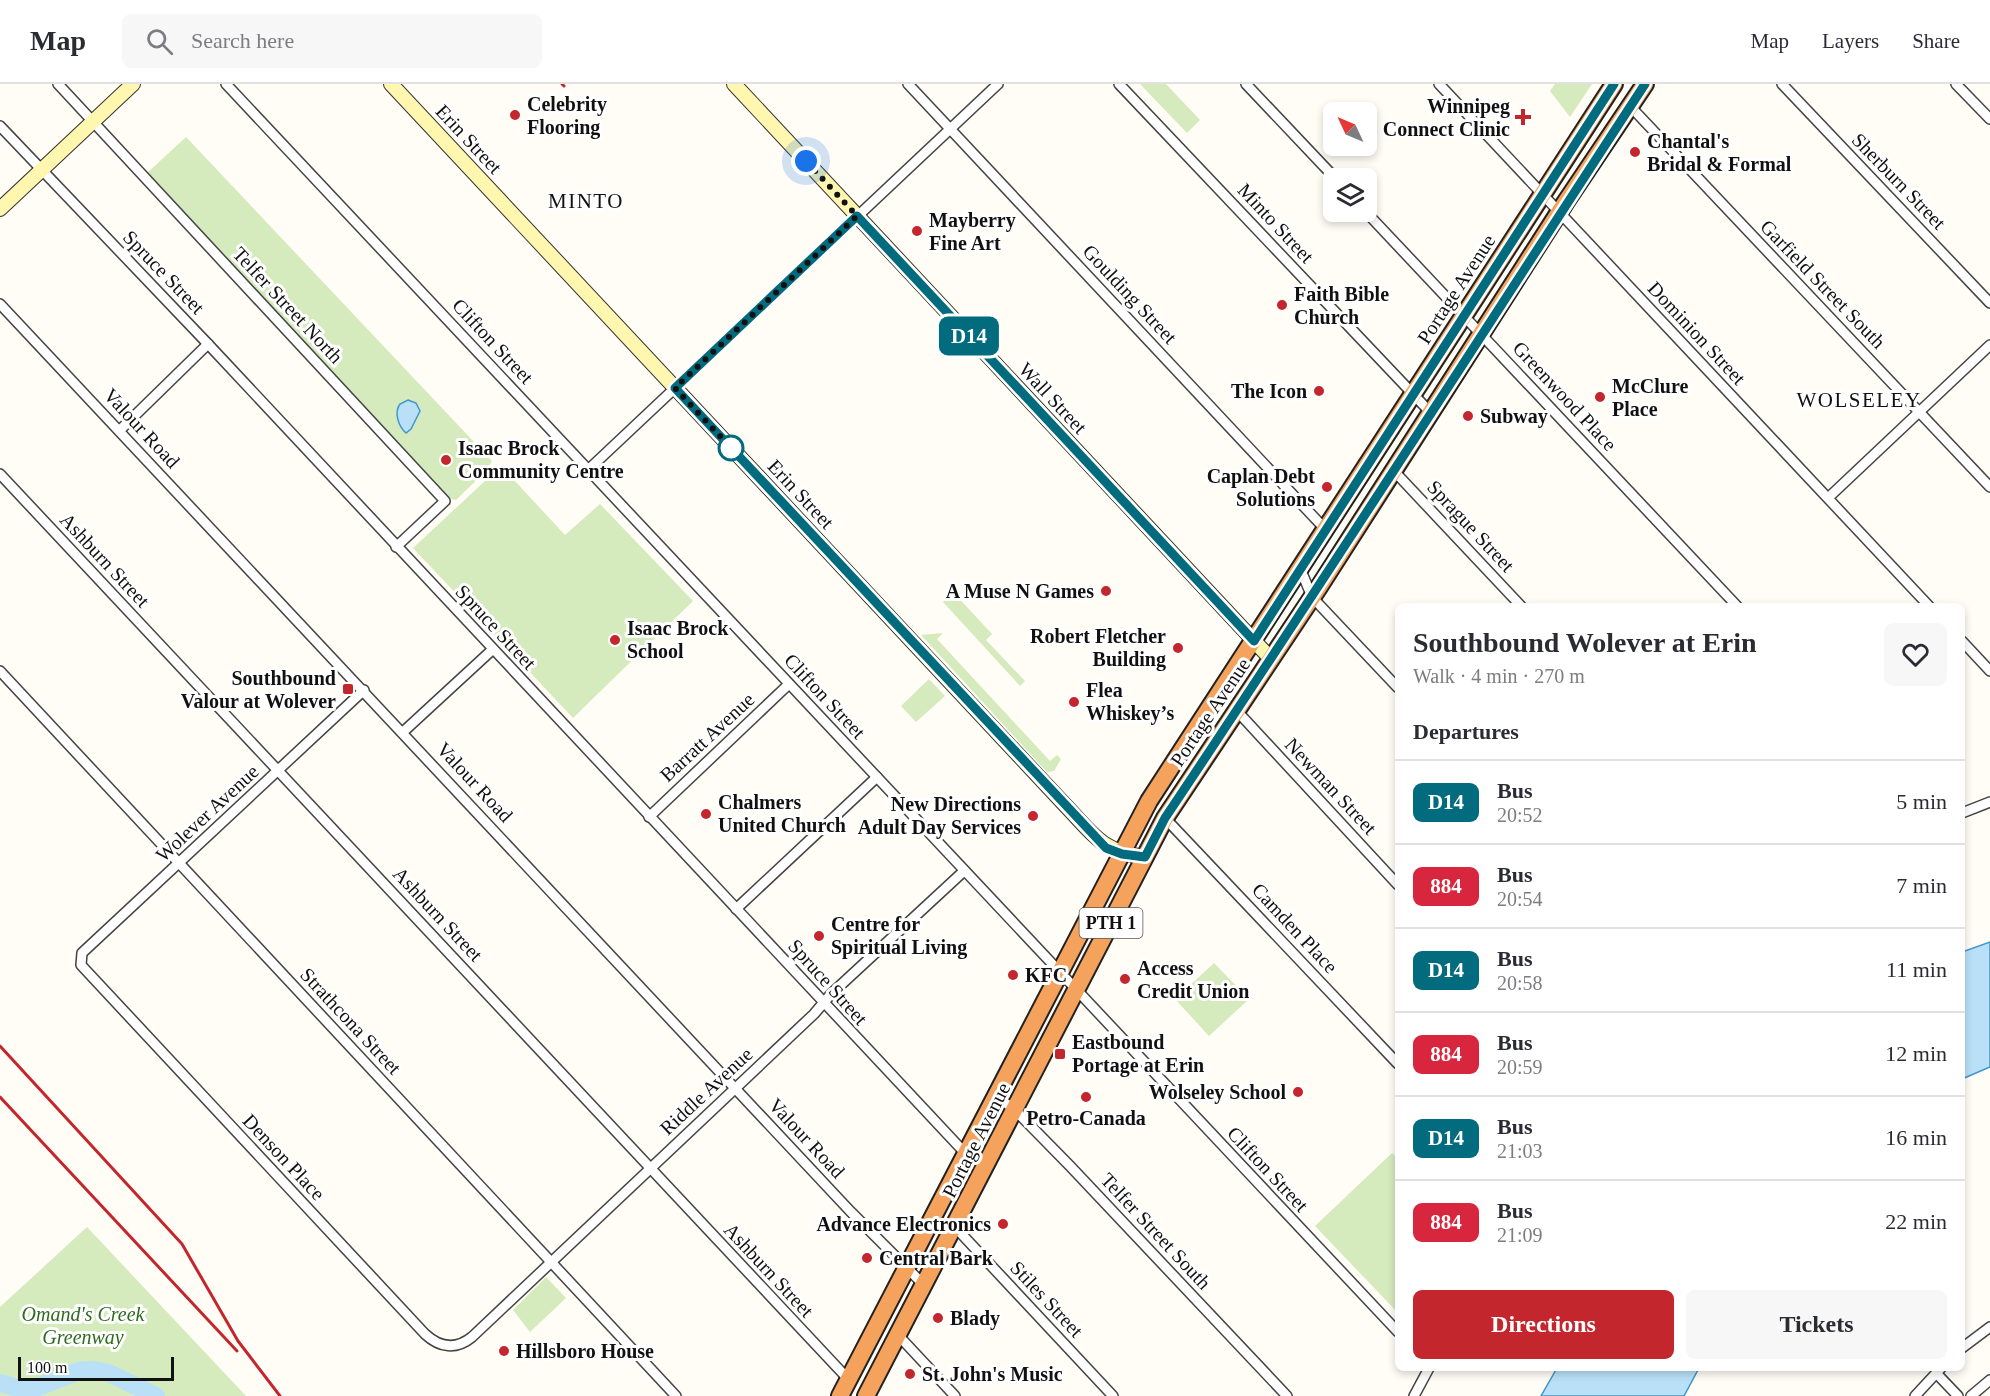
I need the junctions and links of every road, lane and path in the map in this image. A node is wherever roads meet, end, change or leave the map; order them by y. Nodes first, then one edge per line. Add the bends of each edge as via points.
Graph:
1 (58, 84) edge
2 (133, 84) edge
3 (226, 84) edge
4 (392, 84) edge
5 (734, 84) edge
6 (908, 84) edge
7 (998, 84) edge
8 (1119, 84) edge
9 (1246, 84) edge
10 (1439, 84) edge
11 (1614, 84) edge
12 (1645, 84) edge
13 (1782, 84) edge
14 (1956, 84) edge
15 (1630, 106) junction
16 (1990, 119) edge
17 (93, 121) junction
18 (0, 126) edge
19 (950, 129) junction
20 (1326, 168) edge
21 (41, 170) junction
22 (1542, 195) junction
23 (0, 209) edge
24 (1559, 213) junction
25 (857, 216) junction
26 (1376, 222) edge
27 (0, 303) edge
28 (1990, 303) edge
29 (1464, 315) junction
30 (1481, 333) junction
31 (208, 344) junction
32 (1990, 345) edge
33 (675, 388) junction
34 (1413, 394) junction
35 (1431, 413) junction
36 (1920, 413) junction
37 (120, 430) junction
38 (589, 469) junction
39 (1394, 471) junction
40 (0, 474) edge
41 (1990, 487) edge
42 (1828, 498) junction
43 (1325, 529) junction
44 (396, 547) junction
45 (1300, 568) junction
46 (1312, 597) junction
47 (1518, 603) edge
48 (1734, 603) edge
49 (1926, 603) edge
50 (1254, 641) junction
51 (1965, 644) edge
52 (492, 650) junction
53 (1271, 659) junction
54 (0, 671) edge
55 (1990, 671) edge
56 (789, 684) junction
57 (1395, 685) edge
58 (364, 690) junction
59 (1237, 711) junction
60 (403, 732) junction
61 (279, 770) junction
62 (877, 777) junction
63 (1990, 802) edge
64 (1965, 812) edge
65 (649, 817) junction
66 (1165, 818) junction
67 (1122, 854) junction
68 (1145, 857) junction
69 (180, 863) junction
70 (964, 871) junction
71 (1395, 882) edge
72 (736, 909) junction
73 (81, 965) joint
74 (1060, 972) junction
75 (1077, 990) junction
76 (822, 1004) junction
77 (1395, 1061) edge
78 (736, 1088) junction
79 (995, 1095) junction
80 (1015, 1110) junction
81 (965, 1153) junction
82 (651, 1168) junction
83 (955, 1227) junction
84 (551, 1263) junction
85 (907, 1269) junction
86 (924, 1285) junction
87 (1990, 1327) edge
88 (1395, 1329) edge
89 (898, 1335) junction
90 (472, 1337) joint
91 (1965, 1346) edge
92 (1427, 1371) edge
93 (1939, 1371) edge
94 (849, 1380) junction
95 (1990, 1380) edge
96 (676, 1396) edge
97 (840, 1396) edge
98 (866, 1396) edge
99 (955, 1396) edge
100 (1113, 1396) edge
101 (1287, 1396) edge
102 (1414, 1396) edge
103 (1915, 1396) edge
104 (1958, 1396) edge
105 (1971, 1396) edge

1 - 17 street, Telfer Street North
2 - 17 main road
3 - 38 street, Clifton Street
4 - 33 main road, Erin Street
5 - 25 main road, Wall Street
6 - 19 street, Goulding Street
7 - 19 street
8 - 34 street, Minto Street
9 - 20 street
10 - 22 street, Dominion Street
11 - 22 highway, Portage Avenue / PTH 1
12 - 15 highway, Portage Avenue / PTH 1
13 - 28 street, Sherburn Street
14 - 16 street
15 - 24 highway, Portage Avenue / PTH 1
15 - 36 street, Garfield Street South
17 - 21 main road
17 - 44 street, Telfer Street North via 445,501
18 - 21 street, Spruce Street
19 - 25 street
19 - 43 street, Goulding Street
21 - 23 main road
21 - 31 street, Spruce Street
22 - 24 street, Dominion Street
22 - 29 highway, Portage Avenue / PTH 1
24 - 30 highway, Portage Avenue / PTH 1
24 - 42 street, Dominion Street
25 - 33 street
25 - 50 main road, Wall Street
26 - 29 street, Greenwood Place
27 - 37 street, Valour Road
29 - 30 street, Greenwood Place
29 - 34 highway, Portage Avenue / PTH 1
30 - 35 highway, Portage Avenue / PTH 1
30 - 48 street, Greenwood Place
31 - 37 street
31 - 44 street, Spruce Street
32 - 36 street
33 - 38 street
33 - 67 main road, Erin Street via 1106,848
34 - 35 street, Minto Street
34 - 43 highway, Portage Avenue / PTH 1
35 - 39 highway, Portage Avenue / PTH 1
36 - 41 street, Garfield Street South
36 - 42 street
37 - 58 street, Valour Road
38 - 56 street, Clifton Street
39 - 46 highway, Portage Avenue / PTH 1
39 - 47 street, Sprague Street
40 - 61 street, Ashburn Street
42 - 49 street, Dominion Street
43 - 45 highway, Portage Avenue / PTH 1
44 - 52 street, Spruce Street
45 - 46 street
45 - 50 highway, Portage Avenue / PTH 1
46 - 53 highway, Portage Avenue / PTH 1
46 - 57 street
50 - 53 main road, Wall Street
50 - 67 highway, Portage Avenue / PTH 1 via 1149,801
51 - 55 street
52 - 60 street
52 - 65 street, Spruce Street
53 - 59 highway, Portage Avenue / PTH 1
54 - 69 street, Strathcona Street
56 - 62 street, Clifton Street
56 - 65 street, Barratt Avenue
58 - 60 street, Valour Road
58 - 61 street, Wolever Avenue
59 - 66 highway, Portage Avenue / PTH 1
59 - 71 street, Newman Street
60 - 78 street, Valour Road
61 - 69 street, Wolever Avenue
61 - 82 street, Ashburn Street
62 - 70 street, Clifton Street
62 - 72 street
63 - 64 street
65 - 72 street, Spruce Street
66 - 68 highway, Portage Avenue / PTH 1
66 - 77 street, Camden Place
67 - 68 main road, Erin Street
67 - 74 highway, Portage Avenue / PTH 1
68 - 75 highway, Portage Avenue / PTH 1
69 - 73 street, Wolever Avenue via 82,953
69 - 84 street, Strathcona Street
70 - 74 street, Clifton Street
70 - 76 street, Riddle Avenue
72 - 76 street, Spruce Street
73 - 90 street, Denson Place via 425,1334 435,1343 449,1347
74 - 75 street, Clifton Street
74 - 79 highway, Portage Avenue / PTH 1
75 - 80 highway, Portage Avenue / PTH 1
75 - 88 street, Clifton Street
76 - 78 street, Riddle Avenue
76 - 81 street, Spruce Street
78 - 82 street, Riddle Avenue
78 - 85 street, Valour Road
79 - 80 street, Telfer Street South
79 - 81 highway, Portage Avenue / PTH 1
80 - 83 highway, Portage Avenue / PTH 1
80 - 101 street, Telfer Street South
81 - 85 highway, Portage Avenue / PTH 1
82 - 84 street, Riddle Avenue
82 - 94 street, Ashburn Street
83 - 86 highway, Portage Avenue / PTH 1
83 - 100 street, Stiles Street
84 - 90 street, Riddle Avenue
84 - 96 street, Strathcona Street
85 - 86 street, Valour Road
85 - 94 highway, Portage Avenue / PTH 1
86 - 89 highway, Portage Avenue / PTH 1
87 - 91 street
89 - 98 highway, Portage Avenue / PTH 1
89 - 99 street
92 - 102 street
93 - 103 street
93 - 104 street
94 - 97 highway, Portage Avenue / PTH 1
95 - 105 street

